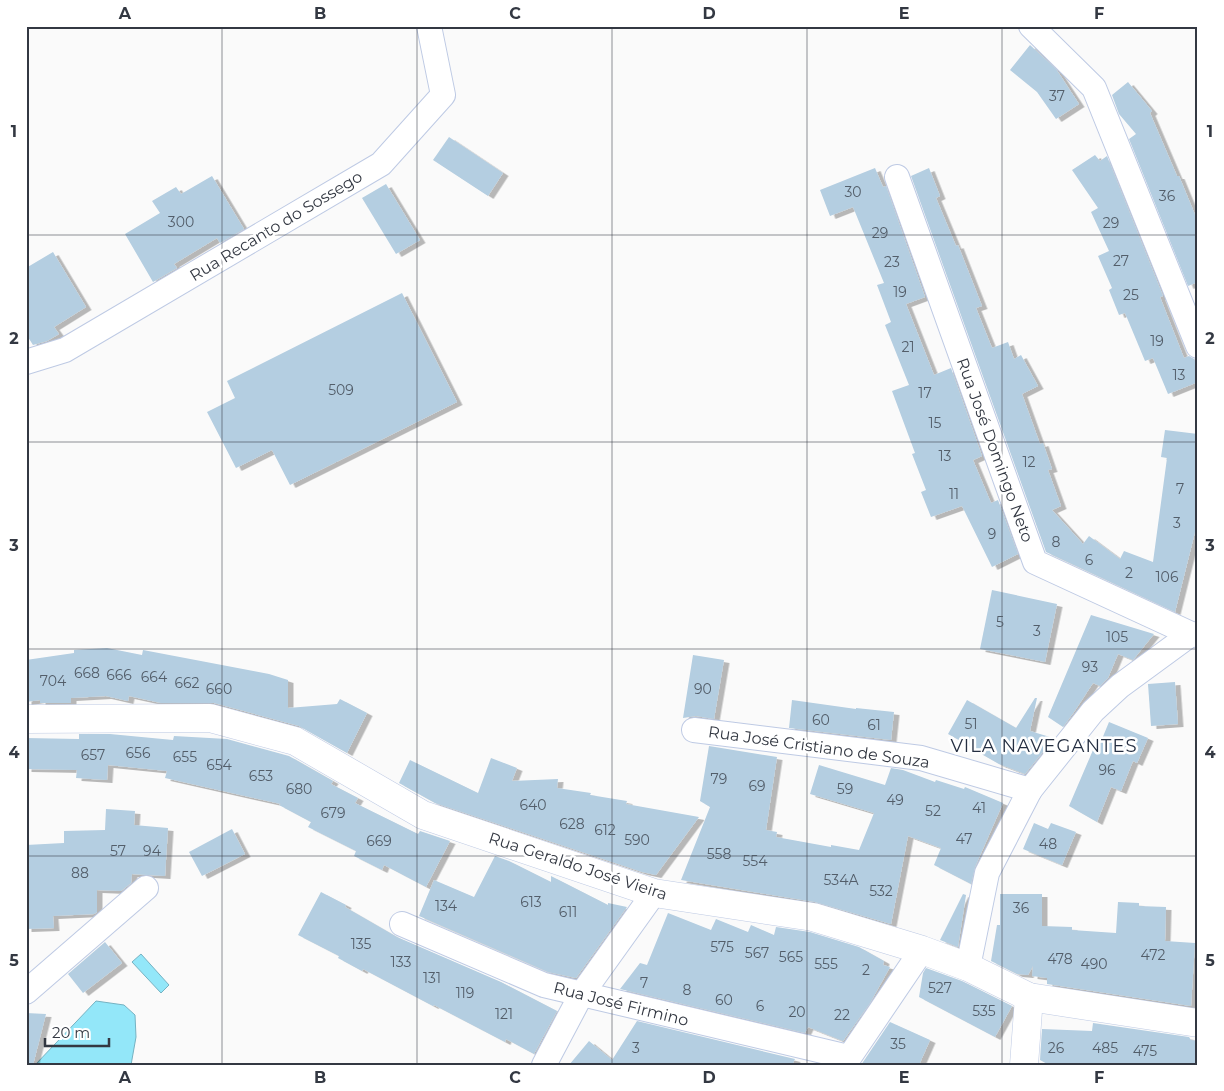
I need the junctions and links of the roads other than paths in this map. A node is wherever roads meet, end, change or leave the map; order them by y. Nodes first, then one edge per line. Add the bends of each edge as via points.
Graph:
1 (430, 26) edge
2 (1031, 26) edge
3 (897, 177) dead end
4 (1198, 346) edge
5 (26, 362) edge
6 (1196, 628) edge
7 (26, 719) edge
8 (694, 730) dead end
9 (1030, 790) junction
10 (146, 888) dead end
11 (654, 893) junction
12 (402, 924) dead end
13 (922, 950) junction
14 (968, 966) junction
15 (26, 992) edge
16 (581, 995) junction
17 (1029, 997) junction
18 (1198, 1023) edge
19 (846, 1061) edge
20 (544, 1065) edge
21 (1024, 1065) edge

1 - 5 street, Rua Recanto do Sossego via 443,95 381,164 65,350
2 - 4 street via 1094,88
3 - 6 street, Rua José Domingo Neto via 1035,562
6 - 9 street via 1120,686 1093,711
7 - 11 street, Rua Geraldo José Vieira via 210,718 295,741 422,815
8 - 9 street, Rua José Cristiano de Souza via 921,758
9 - 14 street via 987,873
10 - 15 street
11 - 13 street, Rua Geraldo José Vieira via 813,917
11 - 16 street
12 - 16 street, Rua José Firmino via 544,985
13 - 14 street, Rua Geraldo José Vieira
13 - 19 street
14 - 17 street, Rua Geraldo José Vieira
16 - 19 street, Rua José Firmino
16 - 20 street
17 - 18 street, Rua Geraldo José Vieira
17 - 21 street

